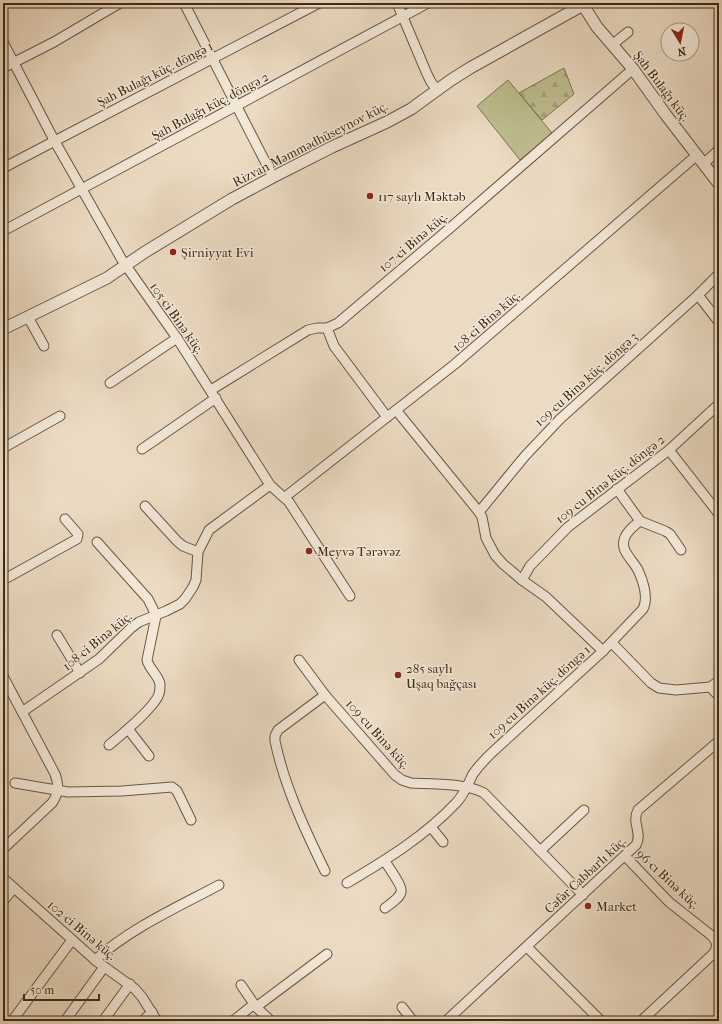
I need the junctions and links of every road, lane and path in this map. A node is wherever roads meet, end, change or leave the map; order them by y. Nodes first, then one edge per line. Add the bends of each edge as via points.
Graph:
1 (120, 3) edge
2 (184, 3) edge
3 (319, 3) edge
4 (397, 3) edge
5 (428, 3) edge
6 (584, 4) edge
7 (403, 16) junction
8 (628, 32) dead end
9 (3, 42) edge
10 (612, 45) junction
11 (213, 59) junction
12 (14, 62) junction
13 (3, 68) edge
14 (634, 69) junction
15 (437, 90) junction
16 (238, 106) junction
17 (54, 140) junction
18 (719, 150) edge
19 (700, 160) junction
20 (3, 168) edge
21 (273, 176) junction
22 (719, 184) edge
23 (82, 189) junction
24 (3, 231) edge
25 (125, 266) junction
26 (719, 274) edge
27 (698, 295) junction
28 (28, 317) junction
29 (719, 322) edge
30 (327, 328) junction
31 (3, 329) edge
32 (177, 338) junction
33 (44, 346) dead end
34 (110, 383) dead end
35 (213, 394) junction
36 (719, 404) edge
37 (396, 410) junction
38 (60, 416) dead end
39 (387, 417) junction
40 (3, 448) edge
41 (142, 449) dead end
42 (669, 450) junction
43 (270, 485) junction
44 (617, 489) junction
45 (285, 497) junction
46 (145, 506) dead end
47 (479, 512) junction
48 (719, 514) edge
49 (65, 519) dead end
50 (640, 520) junction
51 (96, 542) dead end
52 (681, 550) dead end
53 (198, 552) junction
54 (3, 580) edge
55 (522, 580) junction
56 (350, 596) dead end
57 (156, 616) junction
58 (57, 635) dead end
59 (612, 643) junction
60 (603, 651) junction
61 (299, 660) dead end
62 (80, 673) junction
63 (3, 676) edge
64 (719, 681) edge
65 (710, 687) junction
66 (325, 695) junction
67 (719, 696) edge
68 (22, 712) junction
69 (128, 729) junction
70 (719, 741) edge
71 (109, 745) dead end
72 (149, 756) dead end
73 (15, 783) dead end
74 (467, 787) junction
75 (58, 791) junction
76 (584, 810) dead end
77 (191, 820) dead end
78 (431, 827) junction
79 (443, 842) dead end
80 (3, 849) edge
81 (540, 851) junction
82 (625, 856) junction
83 (385, 861) junction
84 (325, 870) dead end
85 (3, 878) edge
86 (347, 883) dead end
87 (219, 885) dead end
88 (14, 888) junction
89 (583, 895) junction
90 (3, 901) edge
91 (385, 908) dead end
92 (72, 940) junction
93 (527, 947) junction
94 (327, 954) dead end
95 (95, 960) junction
96 (104, 967) junction
97 (130, 984) junction
98 (241, 985) dead end
99 (256, 1007) junction
100 (402, 1008) dead end
101 (152, 1012) junction
102 (12, 1021) edge
103 (65, 1021) edge
104 (102, 1021) edge
105 (143, 1021) edge
106 (157, 1021) edge
107 (233, 1021) edge
108 (271, 1021) edge
109 (413, 1021) edge
110 (446, 1021) edge
111 (601, 1021) edge
112 (641, 1021) edge

1 - 12 street
2 - 11 street
3 - 11 street, Şah Bulağı küç. döngə 1
4 - 7 street
5 - 7 street, Şah Bulağı küç. döngə 2
6 - 10 street, Şah Bulağı küç. via 592,20
6 - 15 street, Rizvan Məmmədhüseynov küç. via 470,68
7 - 15 street via 427,74
7 - 16 street, Şah Bulağı küç. döngə 2
8 - 10 street
9 - 12 street, 105-ci Binə küç.
10 - 14 street, Şah Bulağı küç.
11 - 16 street
11 - 17 street, Şah Bulağı küç. döngə 1
12 - 13 street
12 - 17 street, 105-ci Binə küç.
14 - 19 street, Şah Bulağı küç.
14 - 30 street, 107-ci Binə küç. via 338,323
15 - 21 street, Rizvan Məmmədhüseynov küç. via 387,122
16 - 21 street
16 - 23 street, Şah Bulağı küç. döngə 2
17 - 20 street, Şah Bulağı küç. döngə 1
17 - 23 street, 105-ci Binə küç.
18 - 19 street, 108-ci Binə küç.
19 - 22 street, Şah Bulağı küç.
19 - 37 street, 108-ci Binə küç.
21 - 25 street, Rizvan Məmmədhüseynov küç.
23 - 24 street, Şah Bulağı küç. döngə 2
23 - 25 street, 105-ci Binə küç.
25 - 28 street, Rizvan Məmmədhüseynov küç. via 101,281
25 - 32 street, 105-ci Binə küç.
26 - 27 street, 109-cu Binə küç. döngə 3
27 - 29 street
27 - 47 street, 109-cu Binə küç. döngə 3 via 544,434
28 - 31 street, Rizvan Məmmədhüseynov küç.
28 - 33 street
30 - 35 street, 107-ci Binə küç. via 308,330
30 - 39 street via 334,346
32 - 34 street
32 - 35 street, 105-ci Binə küç.
35 - 41 street, 107-ci Binə küç.
35 - 43 street, 105-ci Binə küç.
36 - 42 street, 109-cu Binə küç. döngə 2
37 - 39 street, 108-ci Binə küç.
37 - 47 street
38 - 40 street
39 - 45 street, 108-ci Binə küç.
42 - 44 street, 109-cu Binə küç. döngə 2
42 - 48 street
43 - 45 street, 105-ci Binə küç.
43 - 53 street, 108-ci Binə küç. via 209,530
44 - 50 street
44 - 55 street, 109-cu Binə küç. döngə 2 via 553,541 530,566
45 - 56 street, 105-ci Binə küç.
46 - 53 street via 177,541
47 - 55 street via 486,538 495,555
49 - 54 street via 78,534 74,542
50 - 52 street via 670,534
50 - 59 street, 109-cu Binə küç. döngə 1 via 624,537 624,549 641,578 646,604
51 - 57 street via 148,599
53 - 57 street, 108-ci Binə küç. via 193,587 180,604
55 - 60 street via 546,597
57 - 62 street, 108-ci Binə küç. via 139,622
57 - 69 street via 147,660 160,682 159,694 155,702
58 - 62 street
59 - 60 street, 109-cu Binə küç. döngə 1
59 - 65 street via 659,688 676,690
60 - 74 street, 109-cu Binə küç. döngə 1 via 498,747 481,764
61 - 66 street, 109-cu Binə küç.
62 - 68 street, 108-ci Binə küç.
63 - 68 street
64 - 65 street
65 - 67 street
66 - 74 street, 109-cu Binə küç. via 402,780 411,783
66 - 84 street via 278,730 275,736 284,773
68 - 75 street via 55,774
69 - 71 street
69 - 72 street
70 - 82 street, Cəfər Cabbarlı küç. via 638,810 635,821 639,838
73 - 75 street
74 - 78 street, 109-cu Binə küç. döngə 1 via 456,804
74 - 81 street, 109-cu Binə küç. via 484,793
75 - 77 street via 122,791 172,787 177,791
75 - 80 street via 52,803
76 - 81 street
78 - 79 street
78 - 83 street, 109-cu Binə küç. döngə 1
81 - 89 street, 109-cu Binə küç.
82 - 89 street, Cəfər Cabbarlı küç.
82 - 112 street, 96-cı Binə küç. via 670,902 712,936 717,947 714,953
83 - 86 street, 109-cu Binə küç. döngə 1
83 - 91 street via 401,887 401,892
85 - 88 street, 102-ci Binə küç.
87 - 95 street via 126,936
88 - 90 street
88 - 92 street, 102-ci Binə küç.
89 - 93 street, Cəfər Cabbarlı küç.
92 - 95 street, 102-ci Binə küç.
92 - 102 street
93 - 110 street, Cəfər Cabbarlı küç.
93 - 111 street
94 - 99 street
95 - 96 street, 102-ci Binə küç.
96 - 97 street, 102-ci Binə küç.
96 - 103 street
97 - 101 street, 102-ci Binə küç.
97 - 104 street
98 - 99 street
99 - 107 street via 253,1006
99 - 108 street
100 - 109 street
101 - 105 street
101 - 106 street, 102-ci Binə küç.

